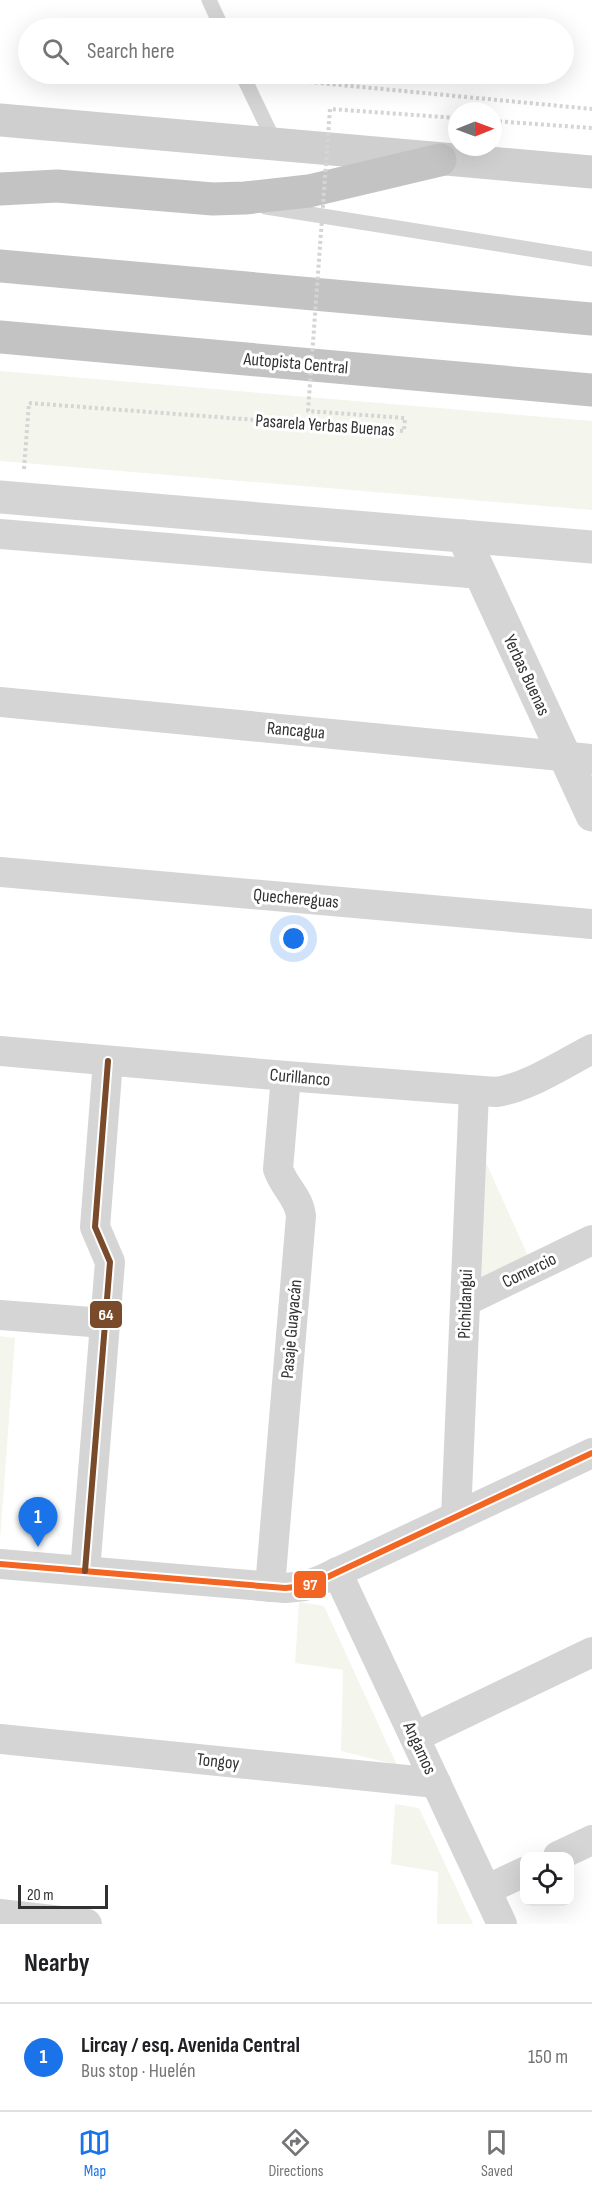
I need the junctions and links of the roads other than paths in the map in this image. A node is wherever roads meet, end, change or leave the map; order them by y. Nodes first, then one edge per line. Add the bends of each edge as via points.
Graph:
1 (209, 0) edge
2 (217, 18) edge
3 (247, 84) edge
4 (0, 120) edge
5 (276, 145) junction
6 (440, 160) junction
7 (592, 172) edge
8 (0, 189) edge
9 (213, 199) junction
10 (592, 259) edge
11 (0, 266) edge
12 (592, 319) edge
13 (0, 337) edge
14 (592, 390) edge
15 (0, 497) edge
16 (0, 534) edge
17 (463, 536) junction
18 (592, 548) edge
19 (481, 574) junction
20 (0, 702) edge
21 (578, 757) edge
22 (592, 815) edge
23 (0, 872) edge
24 (592, 924) edge
25 (592, 1049) edge
26 (0, 1051) edge
27 (108, 1061) junction
28 (286, 1076) junction
29 (474, 1092) junction
30 (592, 1240) edge
31 (466, 1301) junction
32 (0, 1315) edge
33 (104, 1323) junction
34 (592, 1453) edge
35 (456, 1517) junction
36 (0, 1564) edge
37 (84, 1571) junction
38 (338, 1572) junction
39 (270, 1587) junction
40 (592, 1652) edge
41 (415, 1737) junction
42 (0, 1739) edge
43 (436, 1783) junction
44 (592, 1840) edge
45 (568, 1852) edge
46 (520, 1874) edge
47 (486, 1890) junction
48 (0, 1914) edge
49 (87, 1924) edge
50 (502, 1924) edge

1 - 2 lane
3 - 5 lane
4 - 5 main road
5 - 6 main road
6 - 7 main road
6 - 9 highway via 309,191
8 - 9 highway via 92,187
9 - 10 lane
11 - 12 highway
13 - 14 highway, Autopista Central
15 - 17 street
16 - 19 street
17 - 18 street
17 - 19 street, Yerbas Buenas
19 - 21 street, Yerbas Buenas
20 - 21 street, Rancagua
21 - 22 street, Yerbas Buenas
23 - 24 street, Quechereguas
25 - 29 street, Curillanco via 508,1090
26 - 27 street, Curillanco
27 - 28 street, Curillanco
27 - 33 street via 95,1227 110,1262
28 - 29 street, Curillanco
28 - 39 street, Pasaje Guayacán via 278,1169 299,1203 301,1216
29 - 31 street, Pichidangui
30 - 31 street, Comercio
31 - 35 street, Pichidangui
32 - 33 street
33 - 37 street
34 - 35 street
35 - 38 street
36 - 37 street
37 - 39 street
38 - 39 street via 305,1586
38 - 41 street, Angamos
40 - 41 street
41 - 43 street, Angamos
42 - 43 street, Tongoy
43 - 47 street, Angamos
44 - 45 street
46 - 47 street
47 - 50 street, Angamos
48 - 49 street

